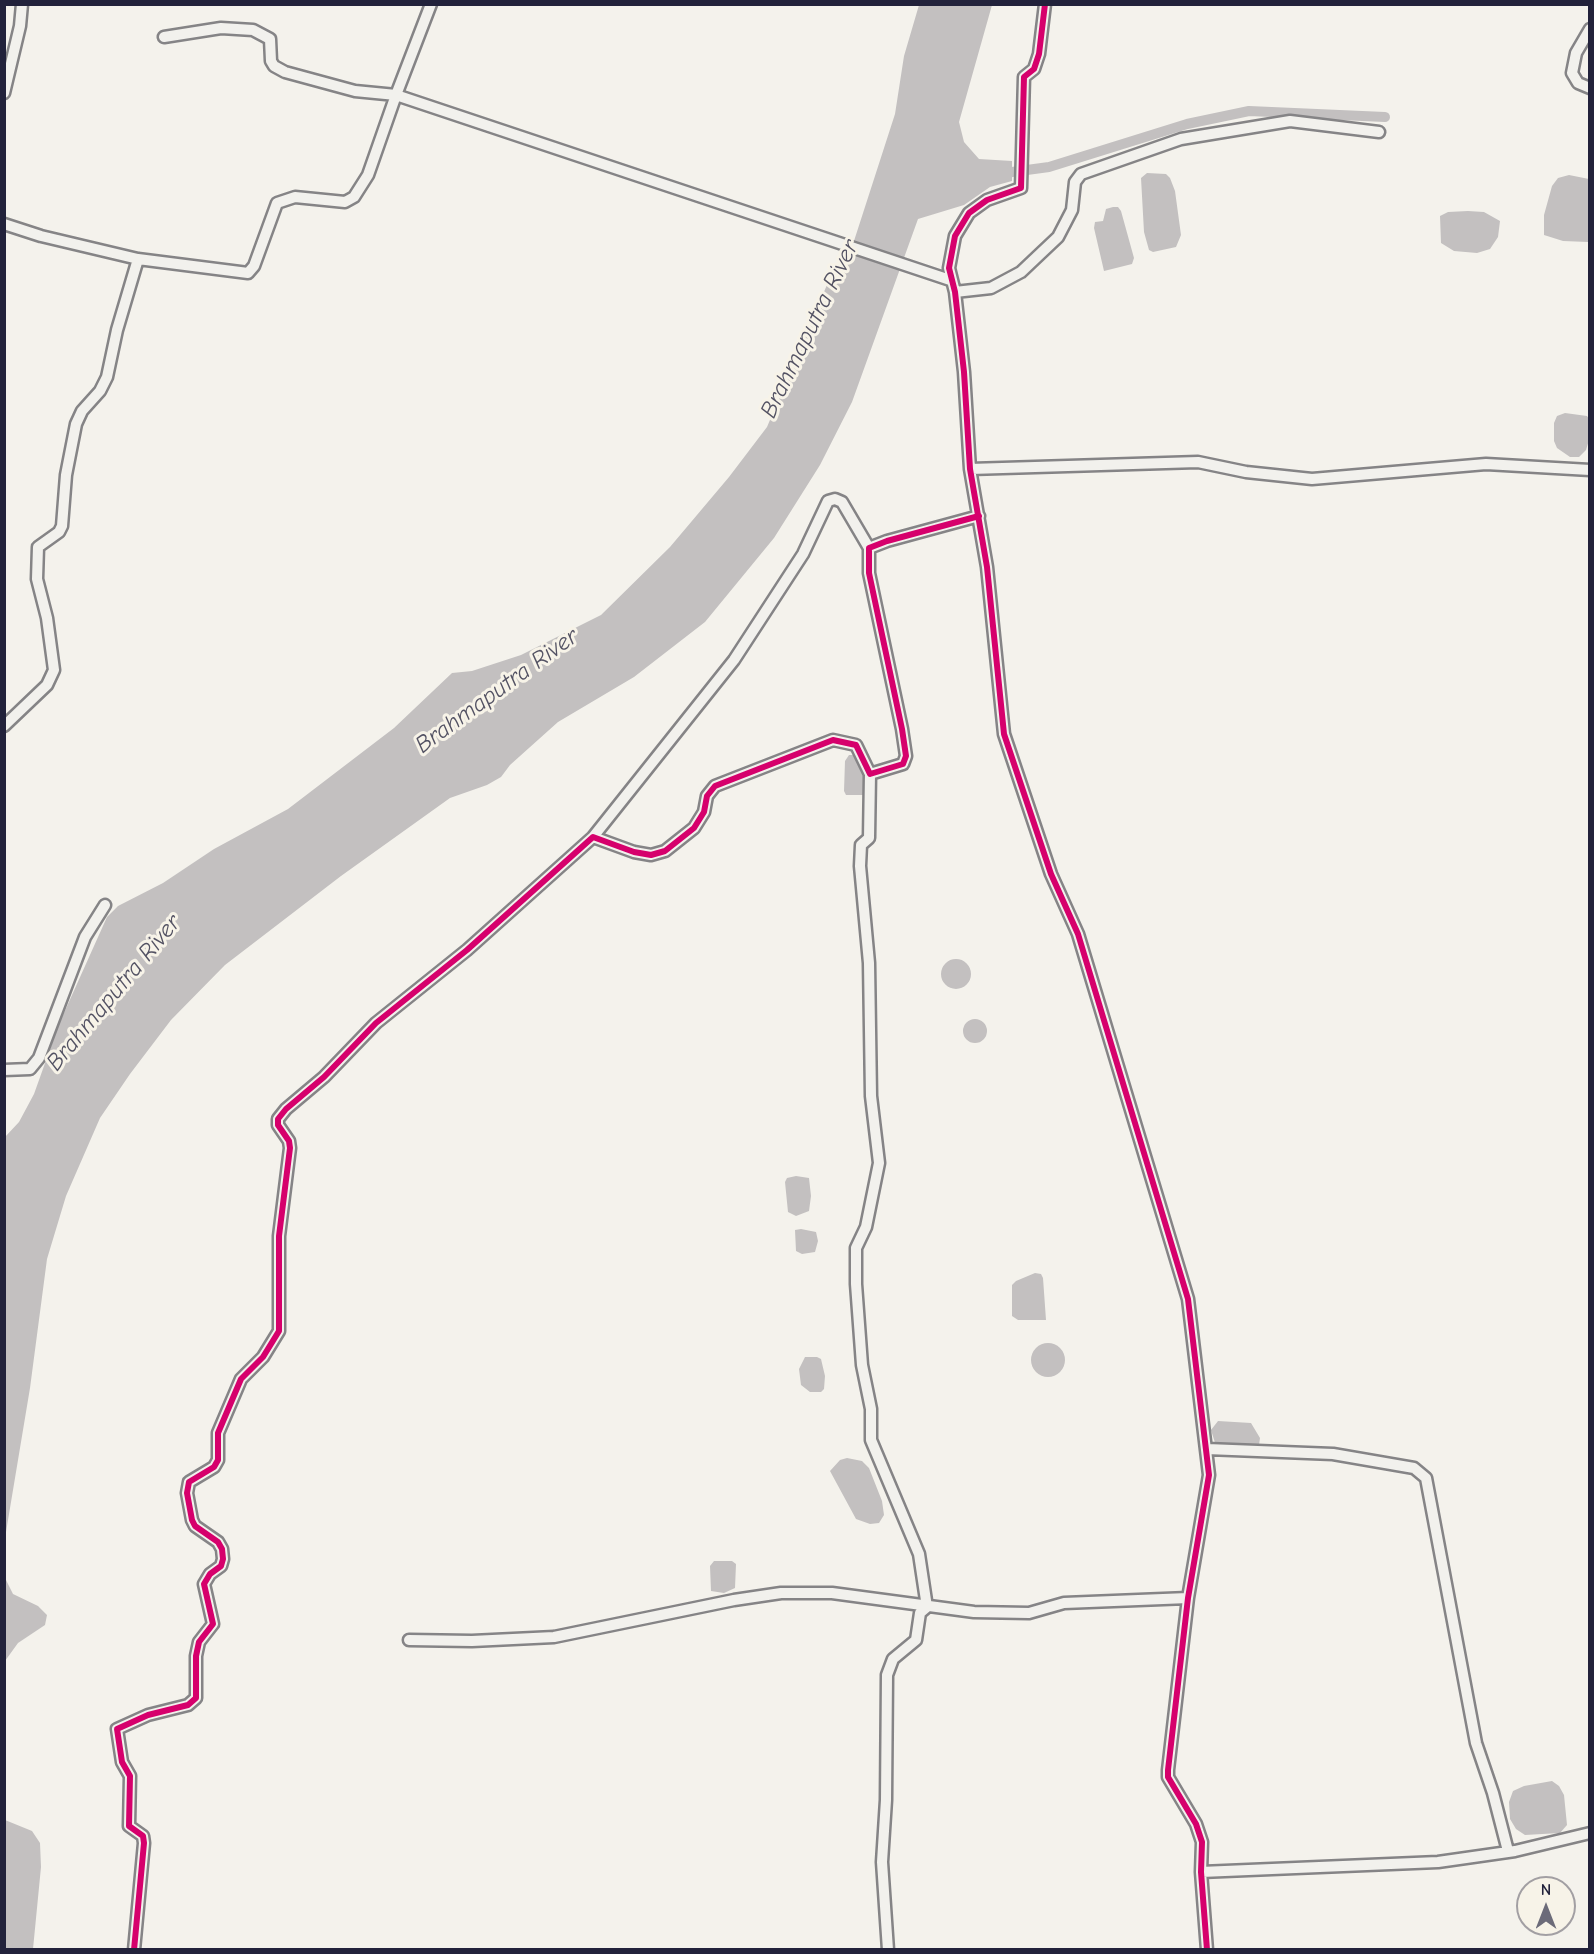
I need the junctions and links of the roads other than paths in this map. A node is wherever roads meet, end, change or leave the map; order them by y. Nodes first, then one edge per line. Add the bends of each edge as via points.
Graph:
1 (22, 4) edge
2 (431, 4) edge
3 (1045, 4) edge
4 (1590, 29) edge
5 (164, 37) dead end
6 (1590, 88) edge
7 (4, 93) edge
8 (396, 95) junction
9 (1379, 132) dead end
10 (4, 224) edge
11 (138, 259) junction
12 (950, 280) junction
13 (955, 292) junction
14 (970, 469) junction
15 (1590, 470) edge
16 (979, 516) junction
17 (869, 548) junction
18 (4, 726) edge
19 (870, 774) junction
20 (593, 837) junction
21 (105, 905) dead end
22 (4, 1070) edge
23 (1207, 1449) junction
24 (1188, 1598) junction
25 (927, 1606) junction
26 (409, 1640) dead end
27 (1590, 1833) edge
28 (1508, 1851) junction
29 (1201, 1872) junction
30 (134, 1950) edge
31 (888, 1950) edge
32 (1207, 1950) edge

1 - 7 street
2 - 8 street
3 - 12 street via 1039,54 1034,69 1024,77 1022,183 1016,192 987,200 969,213 955,236 948,268
4 - 6 street via 1576,53 1572,73 1578,83
5 - 8 street via 221,28 253,30 270,39 271,61 285,72 355,91
8 - 11 street via 368,175 354,197 345,202 295,197 277,203 248,273
8 - 12 street
9 - 13 street via 1290,121 1181,140 1081,174 1075,182 1072,210 1058,237 1034,260 991,288
10 - 11 street
11 - 18 street via 107,377 76,424 62,526 38,547 37,579 54,670 47,685
12 - 13 street
13 - 14 street
14 - 15 street via 1198,462 1246,472 1312,478 1486,464
14 - 16 street
16 - 17 street
16 - 23 street via 1004,734 1051,874 1078,934 1164,1213 1188,1299
17 - 19 street via 869,573 906,756 903,764
17 - 20 street via 842,502 828,501 803,554 734,660
19 - 20 street via 856,745 834,740 715,786 694,828 665,851 651,855 634,852
19 - 25 street via 869,838 861,845 861,866 869,963 871,1096 879,1163 866,1227 856,1248 857,1295 871,1440 919,1554
20 - 30 street via 467,950 376,1023 278,1119 290,1148 279,1236 279,1331 273,1344 241,1379 218,1433 218,1460 214,1467 189,1482 187,1493 195,1526 218,1542 223,1558 221,1566 204,1584 213,1624 199,1642 196,1698 188,1705 148,1715 117,1729 122,1762 130,1776 129,1826 143,1836 144,1843
21 - 22 street via 85,937 39,1058 30,1069
23 - 24 street via 1209,1475
23 - 28 street via 1344,1456 1414,1468 1426,1478 1476,1743
24 - 25 street via 1064,1603 1029,1612 974,1612
24 - 29 street via 1168,1777 1199,1833
25 - 26 street via 832,1593 781,1593 554,1637
25 - 31 street via 920,1613 916,1640 893,1659 887,1675 882,1862
27 - 28 street
28 - 29 street via 1438,1862
29 - 32 street

